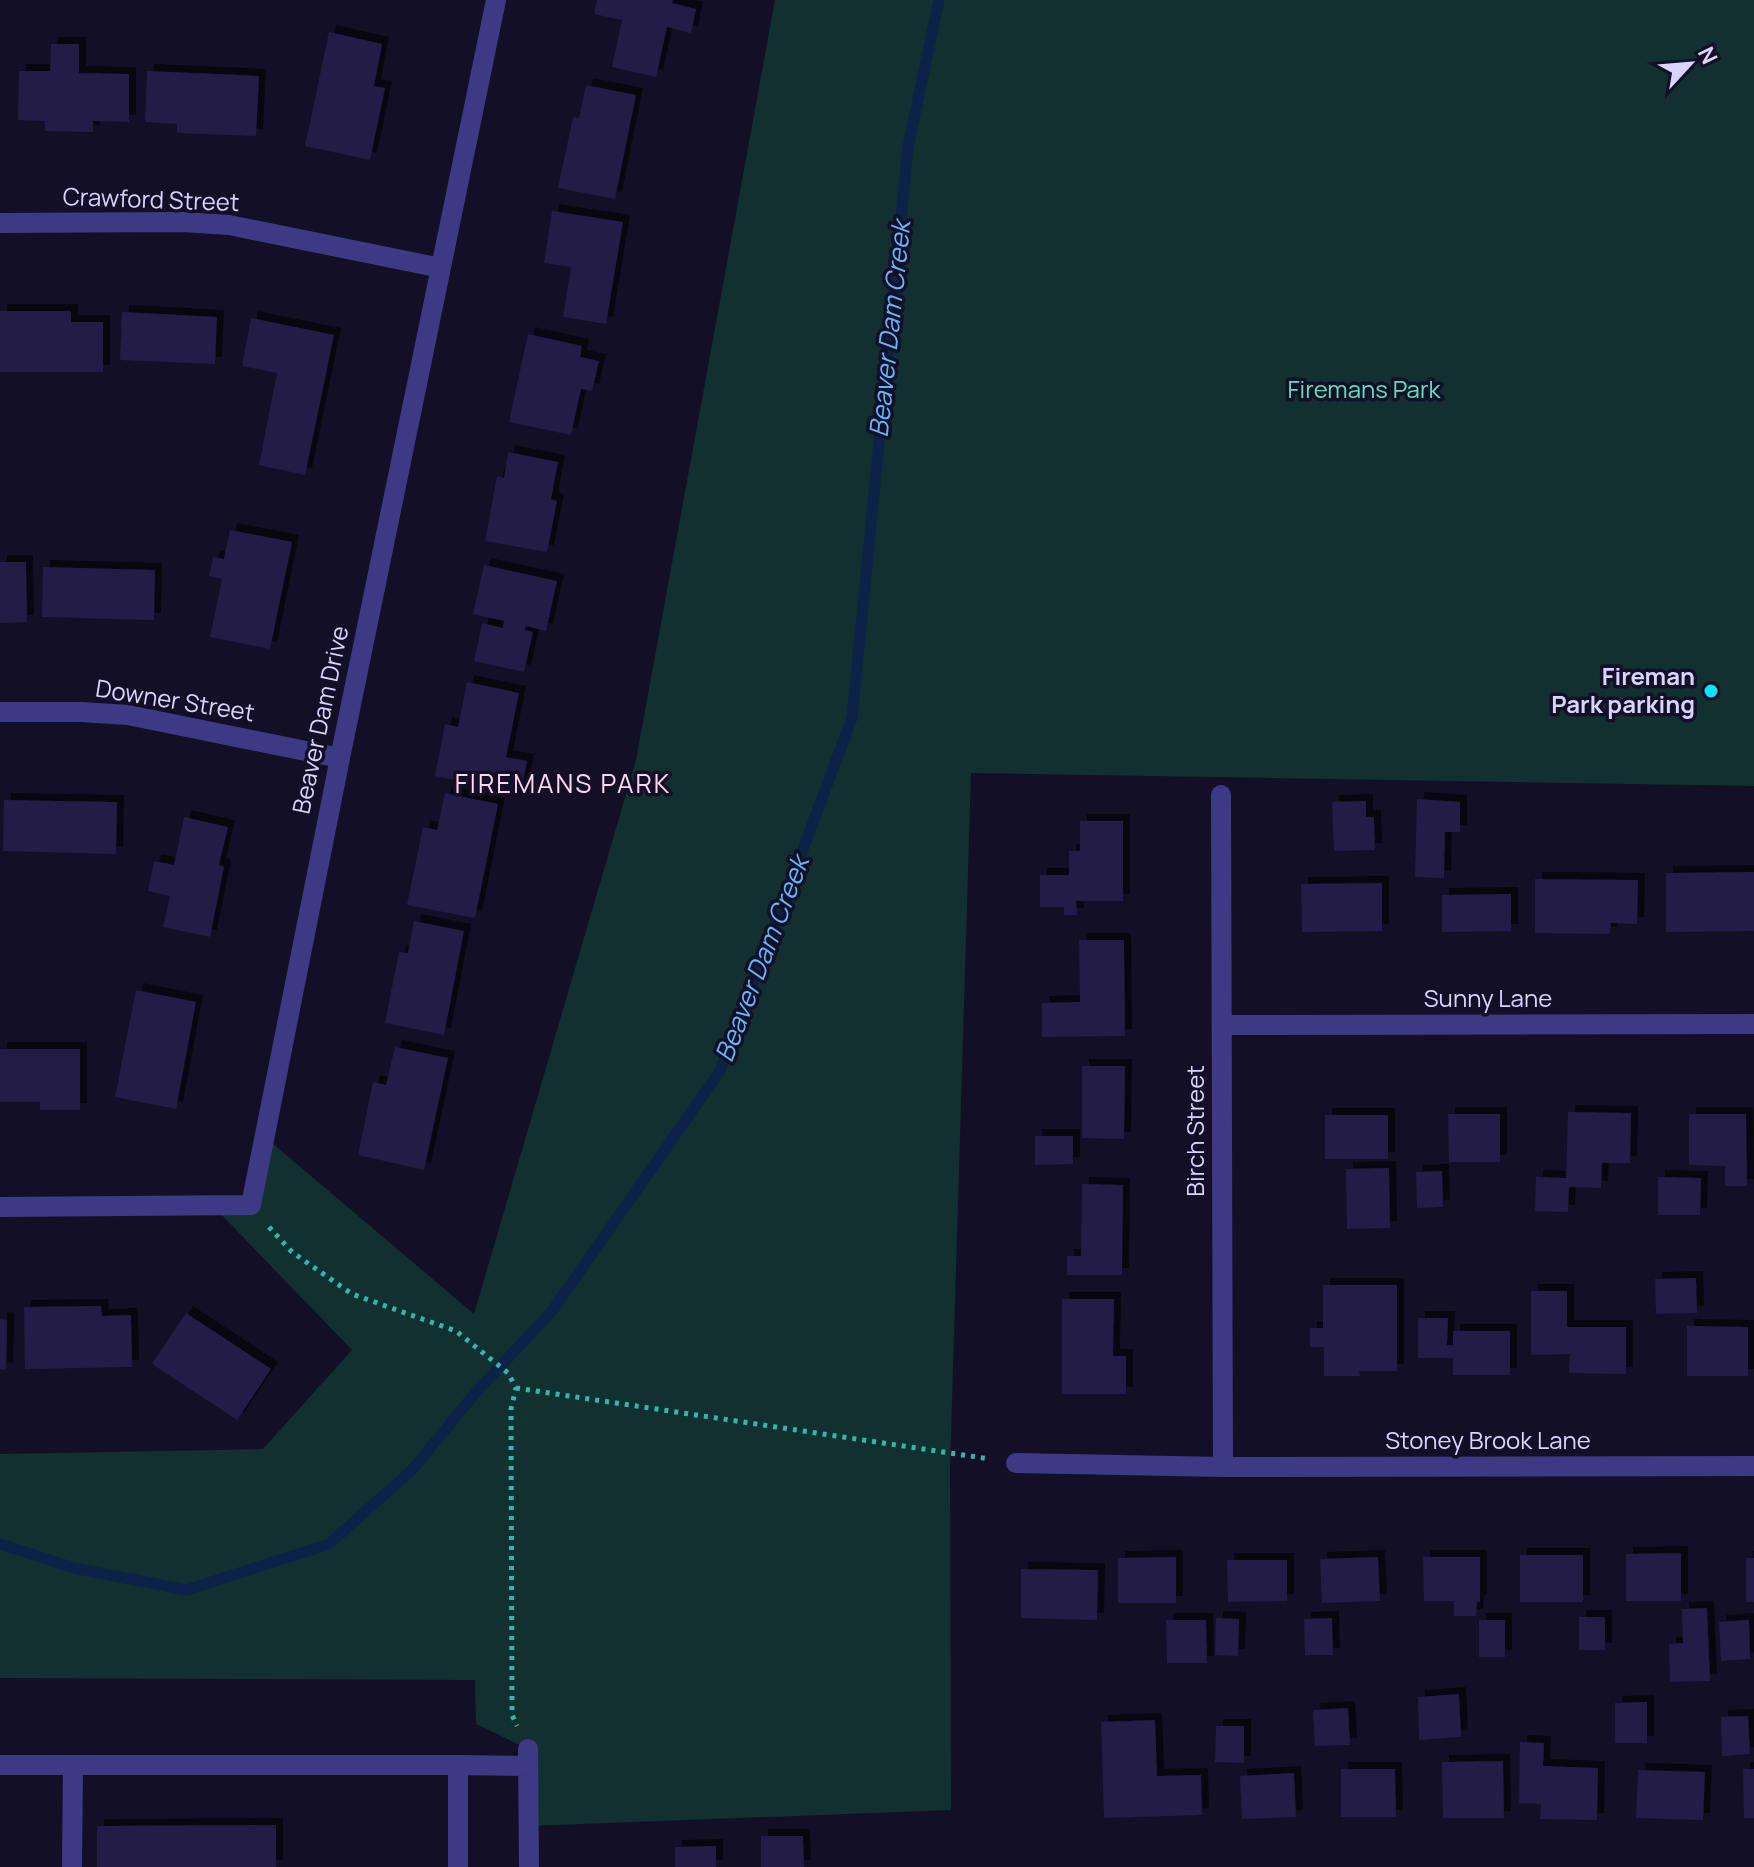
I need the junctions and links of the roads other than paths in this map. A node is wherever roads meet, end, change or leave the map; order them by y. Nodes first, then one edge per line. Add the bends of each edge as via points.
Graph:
1 (496, 0) edge
2 (0, 223) edge
3 (441, 268) junction
4 (0, 712) edge
5 (340, 758) junction
6 (1221, 795) dead end
7 (1754, 1024) edge
8 (1222, 1025) junction
9 (0, 1207) edge
10 (1016, 1463) road end
11 (1754, 1466) edge
12 (1223, 1467) junction
13 (0, 1765) edge
14 (73, 1765) junction
15 (458, 1765) junction
16 (72, 1867) edge
17 (458, 1867) edge
18 (529, 1867) edge

1 - 3 street, Beaver Dam Drive
2 - 3 street, Crawford Street via 229,225
3 - 5 street, Beaver Dam Drive
4 - 5 street, Downer Street via 128,715
5 - 9 street, Beaver Dam Drive via 251,1205
6 - 8 street, Birch Street
7 - 8 street, Sunny Lane
8 - 12 street, Birch Street
10 - 12 street, Stoney Brook Lane
11 - 12 street, Stoney Brook Lane
13 - 14 street
14 - 15 street
14 - 16 street
15 - 17 street
15 - 18 street via 528,1758

